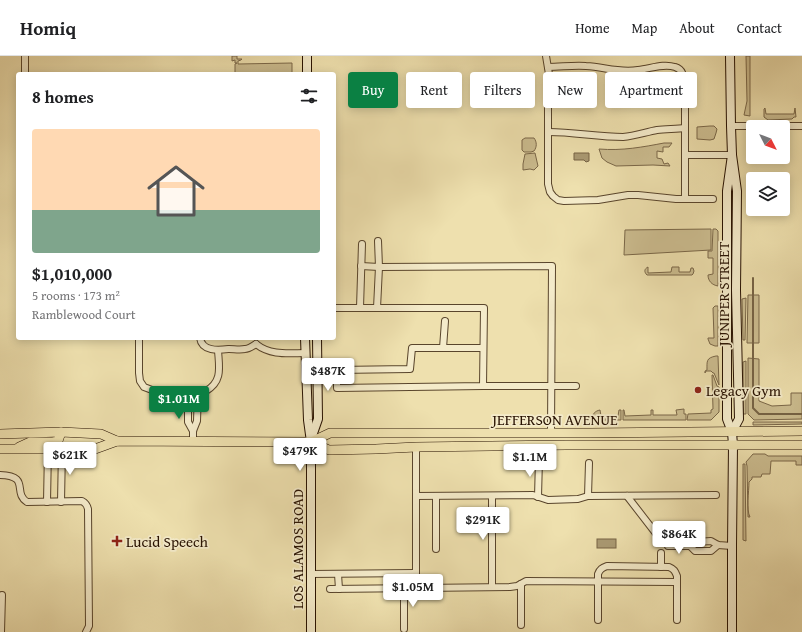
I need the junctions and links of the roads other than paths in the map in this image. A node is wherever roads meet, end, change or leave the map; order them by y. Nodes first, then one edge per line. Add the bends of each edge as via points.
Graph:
1 (25, 56) edge
2 (307, 56) edge
3 (546, 56) edge
4 (730, 56) edge
5 (548, 67) junction
6 (25, 72) edge
7 (307, 72) edge
8 (730, 126) junction
9 (802, 126) edge
10 (685, 128) junction
11 (549, 132) junction
12 (684, 155) junction
13 (732, 155) junction
14 (685, 199) junction
15 (713, 199) dead end
16 (378, 241) dead end
17 (362, 244) dead end
18 (361, 266) junction
19 (379, 267) junction
20 (336, 308) edge
21 (360, 308) junction
22 (378, 308) junction
23 (445, 321) dead end
24 (139, 340) edge
25 (200, 340) edge
26 (305, 340) edge
27 (317, 340) edge
28 (257, 341) edge
29 (443, 348) junction
30 (483, 348) junction
31 (218, 350) junction
32 (306, 353) junction
33 (483, 386) junction
34 (552, 386) junction
35 (576, 386) dead end
36 (188, 391) junction
37 (198, 391) junction
38 (193, 431) junction
39 (802, 431) edge
40 (60, 432) junction
41 (732, 432) junction
42 (551, 433) junction
43 (590, 433) junction
44 (0, 434) edge
45 (193, 441) junction
46 (117, 442) junction
47 (311, 442) junction
48 (566, 445) junction
49 (733, 445) junction
50 (802, 445) edge
51 (416, 447) junction
52 (0, 449) edge
53 (16, 449) junction
54 (48, 449) junction
55 (62, 449) junction
56 (539, 460) dead end
57 (589, 463) dead end
58 (0, 476) edge
59 (48, 483) junction
60 (61, 483) junction
61 (716, 495) dead end
62 (416, 496) junction
63 (436, 496) junction
64 (492, 496) junction
65 (588, 496) junction
66 (627, 496) junction
67 (538, 497) junction
68 (47, 502) junction
69 (61, 502) junction
70 (661, 540) dead end
71 (718, 545) junction
72 (668, 546) dead end
73 (690, 546) junction
74 (732, 546) junction
75 (436, 549) dead end
76 (661, 553) dead end
77 (661, 567) junction
78 (416, 573) junction
79 (311, 574) junction
80 (338, 574) junction
81 (597, 580) junction
82 (677, 582) junction
83 (521, 584) junction
84 (492, 587) junction
85 (339, 588) junction
86 (404, 588) junction
87 (416, 588) junction
88 (330, 589) dead end
89 (2, 595) dead end
90 (598, 620) dead end
91 (677, 620) dead end
92 (521, 625) dead end
93 (404, 629) dead end
94 (1, 632) edge
95 (86, 632) edge
96 (311, 632) edge
97 (732, 632) edge

1 - 6 street
2 - 7 street
3 - 5 street
4 - 8 street, JUNIPER STREET
5 - 10 street via 585,66 624,72 657,66 676,67 684,77
5 - 11 street
8 - 9 street
8 - 13 street, JUNIPER STREET
10 - 11 street via 658,130 625,137
10 - 12 street
11 - 14 street via 548,184 550,192 558,200 598,200 628,195
12 - 13 street
12 - 14 street
13 - 41 street, JUNIPER STREET via 726,191 727,419
14 - 15 street
16 - 19 street
17 - 18 street
18 - 19 street
18 - 21 street
19 - 22 street
19 - 34 street via 552,266
20 - 21 street
21 - 22 street
22 - 30 street via 484,308
23 - 29 street
24 - 36 street via 139,373 144,387 160,392
25 - 31 street via 211,350
26 - 32 street
27 - 47 street via 318,419
28 - 31 street via 245,349
28 - 32 street via 264,349 272,352
29 - 30 street
29 - 33 street via 412,348 410,369 336,370 337,388
30 - 33 street
31 - 37 street via 217,380 213,387 206,391
32 - 47 street
33 - 34 street
34 - 35 street
34 - 42 street
36 - 37 street
36 - 38 street via 188,422
37 - 38 street via 197,421
38 - 45 street
39 - 41 main road, JEFFERSON AVENUE
40 - 44 main road, JEFFERSON AVENUE
40 - 46 main road, JEFFERSON AVENUE via 101,434
40 - 53 main road via 58,441 30,442
41 - 43 main road, JEFFERSON AVENUE
41 - 49 street, JUNIPER STREET
42 - 43 main road, JEFFERSON AVENUE
42 - 47 main road, JEFFERSON AVENUE via 328,434
43 - 48 main road via 587,438 570,440
45 - 46 main road, JEFFERSON AVENUE
45 - 47 main road, JEFFERSON AVENUE
46 - 55 main road, JEFFERSON AVENUE via 95,449
47 - 51 main road, JEFFERSON AVENUE via 329,450
47 - 79 street, LOS ALAMOS ROAD
48 - 49 main road, JEFFERSON AVENUE
48 - 51 main road, JEFFERSON AVENUE
49 - 50 main road, JEFFERSON AVENUE
49 - 74 street, JUNIPER STREET
51 - 62 street
52 - 53 main road, JEFFERSON AVENUE
53 - 54 main road, JEFFERSON AVENUE
54 - 55 main road, JEFFERSON AVENUE
54 - 59 street
55 - 60 street
56 - 67 street
57 - 65 street
58 - 68 street via 11,476 18,481 22,499 25,501
59 - 60 street
59 - 68 street
60 - 69 street
61 - 66 street
62 - 63 street
62 - 78 street
63 - 64 street
63 - 75 street
64 - 67 street
64 - 84 street
65 - 66 street
65 - 67 street via 548,500
66 - 70 street
68 - 69 street
69 - 95 street via 82,501 88,509 89,626
71 - 73 street via 711,541 696,542
71 - 73 street via 711,551 695,551
71 - 74 street
72 - 73 street
74 - 97 street, JUNIPER STREET
76 - 77 street
77 - 81 street via 607,566 599,571
77 - 82 street via 674,568
78 - 80 street
78 - 87 street
79 - 80 street
79 - 96 street, LOS ALAMOS ROAD
80 - 85 street
81 - 82 street
81 - 83 street via 526,581
81 - 90 street
82 - 91 street
83 - 84 street
83 - 92 street
84 - 87 street
85 - 86 street
85 - 88 street
86 - 87 street
86 - 93 street
89 - 94 street

